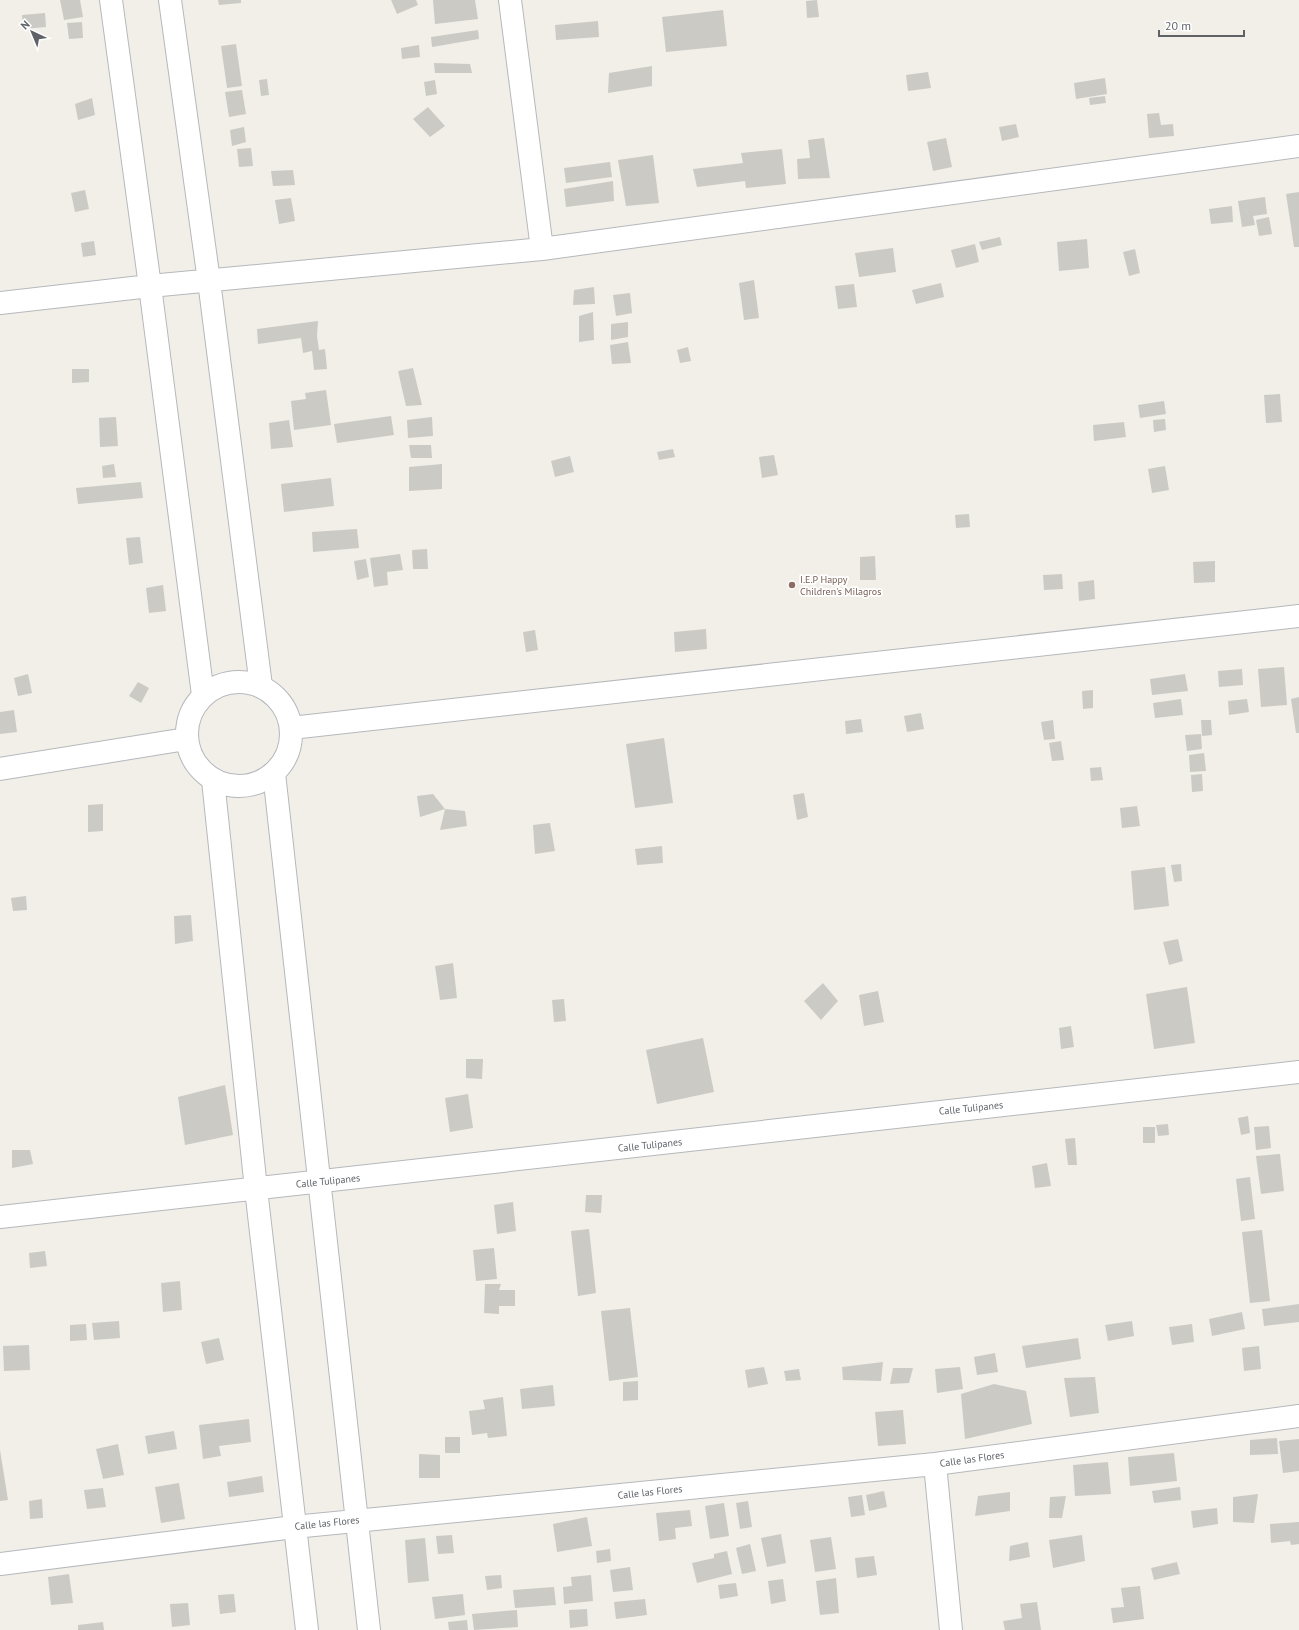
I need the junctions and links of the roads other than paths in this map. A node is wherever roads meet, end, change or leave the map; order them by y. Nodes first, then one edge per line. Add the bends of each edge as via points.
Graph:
1 (111, 0) edge
2 (170, 0) edge
3 (510, 0) edge
4 (1299, 146) edge
5 (542, 249) junction
6 (209, 281) junction
7 (150, 286) junction
8 (0, 303) edge
9 (1299, 616) edge
10 (261, 686) junction
11 (204, 695) junction
12 (291, 728) junction
13 (186, 740) junction
14 (0, 769) edge
15 (274, 773) junction
16 (213, 780) junction
17 (1299, 1072) edge
18 (320, 1182) junction
19 (256, 1188) junction
20 (0, 1217) edge
21 (1299, 1416) edge
22 (935, 1464) junction
23 (358, 1520) junction
24 (294, 1526) junction
25 (0, 1564) edge
26 (307, 1630) edge
27 (369, 1630) edge
28 (951, 1630) edge

1 - 7 street
2 - 6 street
3 - 5 street
4 - 5 street
5 - 6 street
6 - 7 street
6 - 10 street
7 - 8 street
7 - 11 street
9 - 12 street
10 - 11 street via 250,682 233,681 217,686
10 - 12 street via 278,698 287,712
11 - 13 street via 193,708 187,723
12 - 15 street via 285,760
13 - 14 street
13 - 16 street via 191,756 200,769
15 - 16 street via 260,782 244,786 228,786
15 - 18 street
16 - 19 street
17 - 18 street, Calle Tulipanes
18 - 19 street, Calle Tulipanes
18 - 23 street
19 - 20 street, Calle Tulipanes
19 - 24 street
21 - 22 street, Calle las Flores
22 - 23 street, Calle las Flores
22 - 28 street
23 - 24 street, Calle las Flores
23 - 27 street
24 - 25 street, Calle las Flores
24 - 26 street

